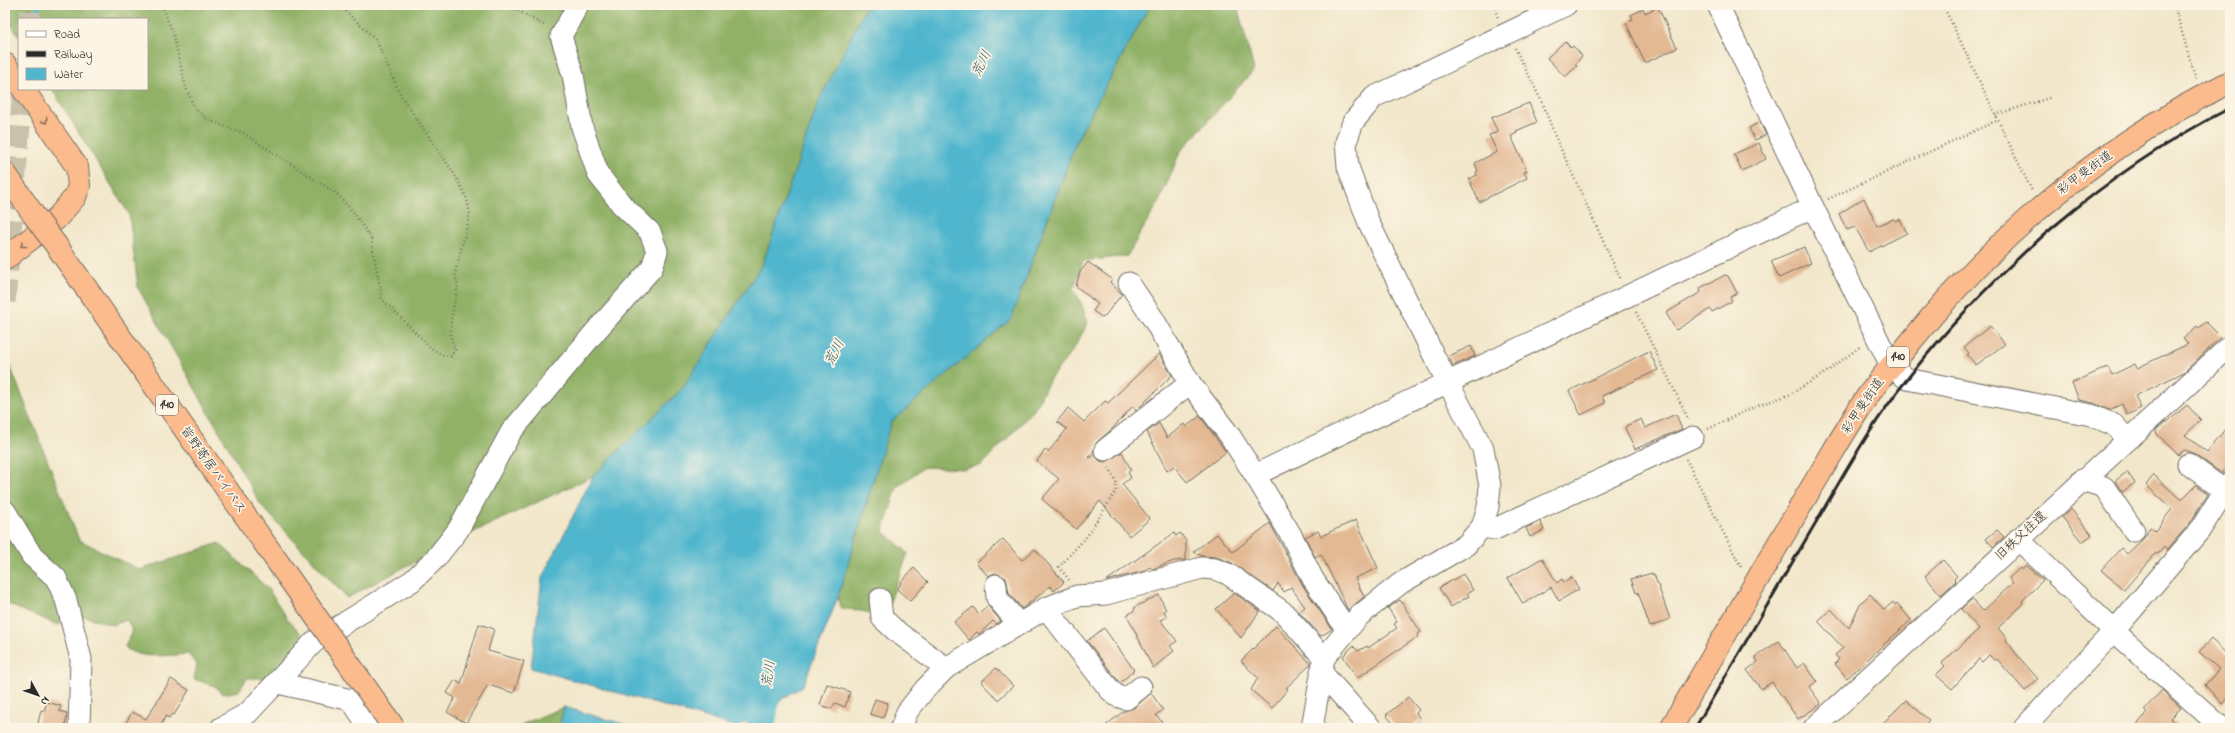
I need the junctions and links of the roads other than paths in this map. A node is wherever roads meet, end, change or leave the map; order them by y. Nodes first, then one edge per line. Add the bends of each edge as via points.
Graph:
1 (578, 5) edge
2 (1566, 5) edge
3 (1718, 5) edge
4 (5, 64) edge
5 (2230, 82) edge
6 (18, 83) edge
7 (24, 90) edge
8 (5, 173) edge
9 (1813, 207) junction
10 (5, 259) edge
11 (1129, 283) dead end
12 (2230, 346) edge
13 (1892, 366) junction
14 (1449, 383) junction
15 (1190, 384) junction
16 (2127, 439) junction
17 (1685, 440) road end
18 (1105, 450) road end
19 (2188, 464) dead end
20 (1255, 475) junction
21 (2082, 480) junction
22 (2228, 487) edge
23 (5, 511) edge
24 (1482, 528) junction
25 (2134, 531) dead end
26 (2018, 539) junction
27 (996, 585) dead end
28 (880, 599) dead end
29 (1046, 608) junction
30 (1018, 623) junction
31 (1347, 630) junction
32 (2114, 631) junction
33 (1323, 665) junction
34 (946, 668) junction
35 (278, 683) junction
36 (1140, 687) dead end
37 (2230, 722) edge
38 (79, 728) edge
39 (221, 728) edge
40 (370, 728) edge
41 (394, 728) edge
42 (901, 728) edge
43 (1312, 728) edge
44 (1371, 728) edge
45 (1671, 728) edge
46 (1814, 728) edge
47 (2024, 728) edge
48 (2222, 728) edge

1 - 35 street via 561,36 573,75 582,127 598,174 622,205 650,232 657,250 652,268 511,432 458,530 436,558 412,581 314,642
2 - 14 street via 1374,97 1353,122 1346,142 1348,167 1369,223
3 - 9 street
4 - 6 highway
5 - 13 highway, 彩甲斐街道 / 140 via 2201,96 2090,167 2040,207 1978,264
7 -> 10 highway via 77,167 79,186 75,197 57,218
8 - 41 highway, 皆野寄居バイパス / 140, bridge
9 - 13 street
9 - 14 street
11 - 15 street via 1154,320
12 - 16 street, 旧秩父往還
13 - 16 street via 1907,379 2091,415 2114,425
13 - 45 highway, 彩甲斐街道 / 140 via 1868,396
14 - 20 street
14 - 24 street via 1483,448 1490,486 1488,508
15 - 18 street
15 - 20 street via 1230,436
16 - 21 street, 旧秩父往還
17 - 24 street via 1495,528
19 - 22 street
20 - 31 street via 1291,535 1313,579
21 - 25 street via 2104,487
21 - 26 street, 旧秩父往還
22 - 32 street via 2200,530
23 - 38 street via 32,556 56,578 66,600 81,659
24 - 31 street via 1466,546 1401,583 1359,616
26 - 32 street
26 - 46 street, 旧秩父往還
27 - 30 street via 998,598
28 - 34 street via 882,618
29 - 30 street
29 - 33 street via 1077,596 1106,594 1202,568 1215,569 1228,574 1283,612
29 - 36 street via 1117,696 1126,699
30 - 34 street
31 - 33 street
32 - 47 street
32 - 48 street
33 - 43 street
33 - 44 street
34 - 42 street via 925,688 907,712
35 - 39 street via 248,713
35 - 40 street via 351,700
37 - 48 street

